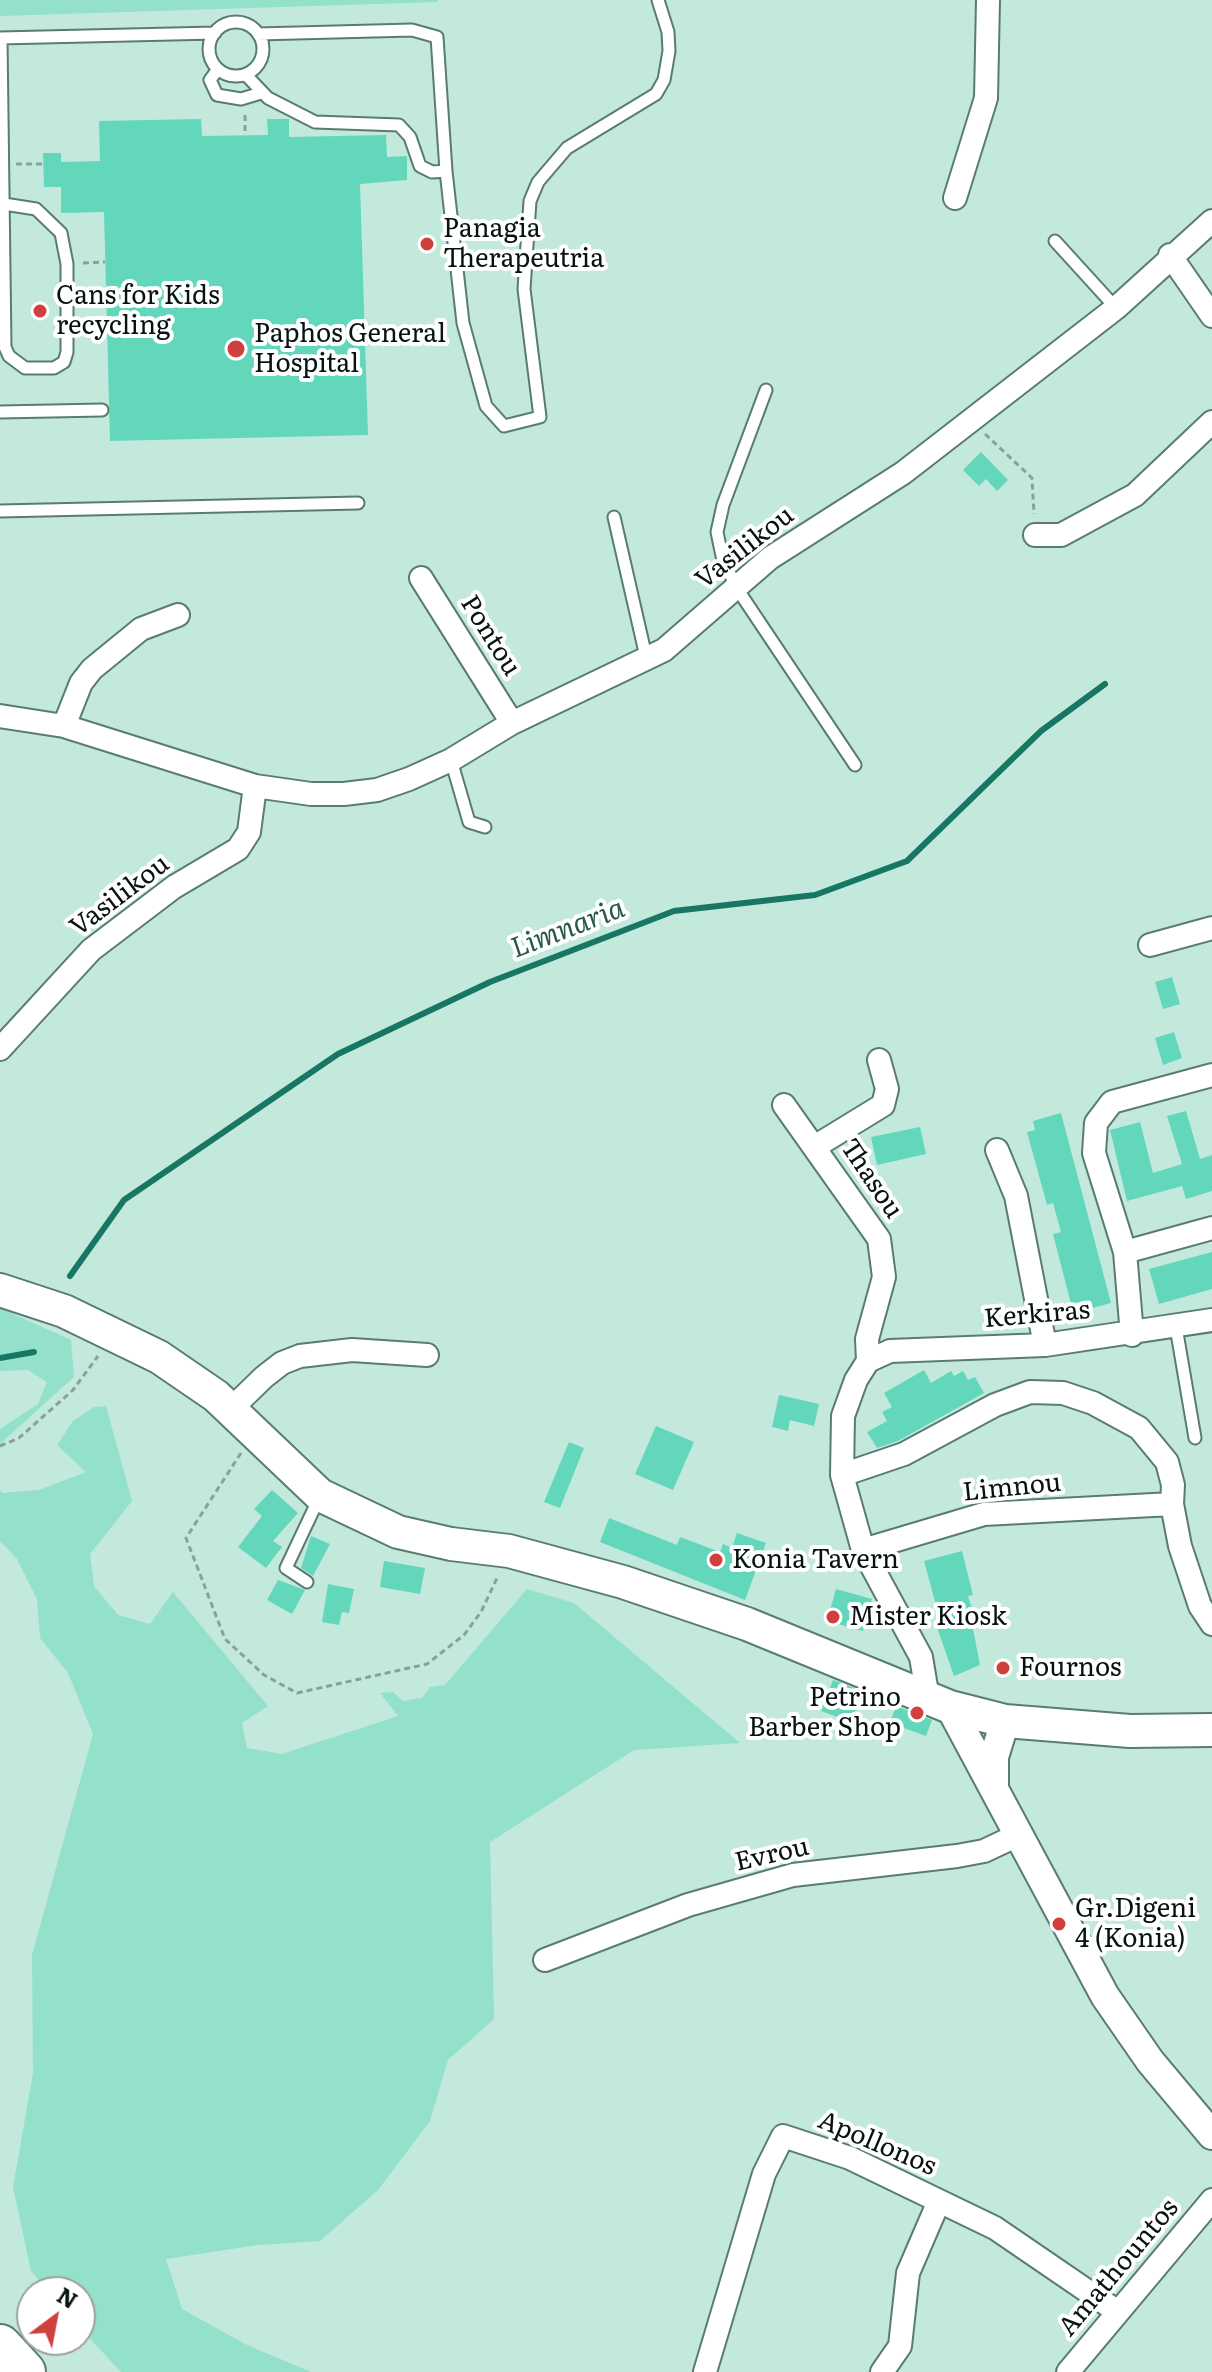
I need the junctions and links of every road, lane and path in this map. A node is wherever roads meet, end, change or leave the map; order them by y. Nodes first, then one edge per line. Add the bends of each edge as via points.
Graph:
1 (658, 0) edge
2 (988, 0) edge
3 (215, 33) junction
4 (258, 34) junction
5 (1, 38) edge
6 (218, 69) junction
7 (246, 75) junction
8 (261, 93) junction
9 (244, 99) junction
10 (1, 132) edge
11 (245, 135) dead end
12 (3, 164) junction
13 (43, 164) dead end
14 (446, 171) junction
15 (955, 198) dead end
16 (4, 204) junction
17 (1212, 221) edge
18 (1055, 241) dead end
19 (1170, 255) junction
20 (105, 262) dead end
21 (67, 264) junction
22 (3, 282) edge
23 (1116, 308) junction
24 (1212, 316) edge
25 (766, 390) dead end
26 (102, 410) dead end
27 (0, 412) edge
28 (971, 421) junction
29 (1212, 422) edge
30 (358, 503) dead end
31 (0, 511) edge
32 (614, 517) dead end
33 (1035, 535) joint
34 (421, 578) dead end
35 (736, 587) junction
36 (178, 615) dead end
37 (647, 661) junction
38 (0, 716) edge
39 (512, 723) junction
40 (64, 726) junction
41 (451, 760) junction
42 (855, 765) dead end
43 (255, 786) junction
44 (485, 827) dead end
45 (1212, 928) edge
46 (1150, 945) dead end
47 (0, 1049) edge
48 (879, 1060) dead end
49 (1212, 1075) edge
50 (784, 1105) dead end
51 (816, 1146) junction
52 (997, 1150) dead end
53 (1212, 1228) edge
54 (1125, 1252) junction
55 (0, 1290) edge
56 (1212, 1320) edge
57 (1176, 1327) junction
58 (115, 1334) junction
59 (1132, 1335) junction
60 (1045, 1345) junction
61 (427, 1355) dead end
62 (868, 1361) junction
63 (231, 1409) junction
64 (254, 1432) junction
65 (1195, 1438) dead end
66 (0, 1446) edge
67 (842, 1475) junction
68 (320, 1495) junction
69 (1172, 1504) junction
70 (863, 1550) junction
71 (509, 1551) junction
72 (307, 1582) dead end
73 (1212, 1624) edge
74 (939, 1703) junction
75 (1005, 1721) junction
76 (1212, 1730) edge
77 (994, 1789) junction
78 (1018, 1835) junction
79 (545, 1960) dead end
80 (1212, 2135) edge
81 (1212, 2200) edge
82 (939, 2201) junction
83 (1118, 2312) junction
84 (0, 2346) edge
85 (24, 2372) edge
86 (705, 2372) edge
87 (882, 2372) edge
88 (1068, 2372) edge

1 - 14 lane via 669,51 656,94 567,148 538,182 530,201 524,289 540,417 504,426 486,406 463,323
2 - 15 street via 986,98
3 - 4 lane via 237,22
3 - 5 lane
3 - 6 lane via 209,52
4 - 7 lane via 262,59
4 - 14 lane via 432,33 440,45
5 - 10 lane
6 - 7 lane via 226,75
6 - 9 lane via 211,76 212,91 227,99
7 - 8 lane
8 - 9 lane
8 - 14 lane via 315,122 399,125 410,137 420,166
9 - 11 path
10 - 12 lane
12 - 13 path
12 - 16 lane
16 - 21 lane via 26,205 49,218 61,233
16 - 22 lane
17 - 19 street, Vasilikou
18 - 23 lane
19 - 23 street, Vasilikou
19 - 24 street
20 - 21 path
21 - 22 lane via 67,352 54,368 25,368 9,356
23 - 28 street, Vasilikou
25 - 35 lane via 717,532
26 - 27 lane
28 - 33 path via 1032,478
28 - 35 street, Vasilikou via 903,473 770,558
29 - 33 street via 1135,495 1061,535
30 - 31 lane
32 - 37 lane
34 - 39 street, Pontou
35 - 37 street, Vasilikou
35 - 42 lane
36 - 40 street via 141,629 92,669
37 - 39 street, Vasilikou
38 - 40 street, Vasilikou
39 - 41 street, Vasilikou
40 - 43 street, Vasilikou
41 - 43 street, Vasilikou via 377,790 311,794
41 - 44 lane via 469,822
43 - 47 street, Vasilikou via 249,832 238,849 163,895 91,950
45 - 46 street
48 - 51 street via 887,1089 883,1105
49 - 54 street via 1112,1102 1096,1123 1094,1153
50 - 51 street, Thasou
51 - 62 street, Thasou via 879,1239 884,1277 867,1339
52 - 60 street via 1016,1196
53 - 54 street
54 - 59 street
55 - 58 main road
56 - 57 street, Kerkiras
57 - 59 street, Kerkiras
57 - 65 lane
58 - 63 main road via 187,1375
58 - 66 path via 73,1390 19,1438
59 - 60 street, Kerkiras
60 - 62 street, Kerkiras via 890,1351
61 - 63 street via 352,1350 300,1356 282,1363
62 - 67 street, Thasou via 843,1416
63 - 64 main road
64 - 68 main road
64 - 71 path via 186,1538 225,1639 264,1675 297,1693 427,1664 464,1635 481,1612
67 - 69 street via 904,1454 995,1405 1047,1391 1085,1400 1139,1428 1167,1462
67 - 70 street, Thasou
68 - 71 main road via 398,1532
68 - 72 lane via 286,1568
69 - 70 street, Limnou via 984,1514
69 - 73 street via 1180,1546 1200,1606
70 - 74 street, Thasou via 921,1657
71 - 74 main road via 708,1610
74 - 75 main road
74 - 77 street
75 - 76 main road via 1130,1731
75 - 77 street via 994,1757
77 - 78 street
78 - 79 street, Evrou via 984,1851 957,1856 793,1875 688,1905
78 - 80 street via 1105,1996
81 - 83 street, Amathountos
82 - 83 street, Apollonos via 995,2228
82 - 86 street, Apollonos via 850,2158 783,2136 764,2174
82 - 87 street via 908,2273 900,2346
83 - 88 street, Amathountos
84 - 85 highway

